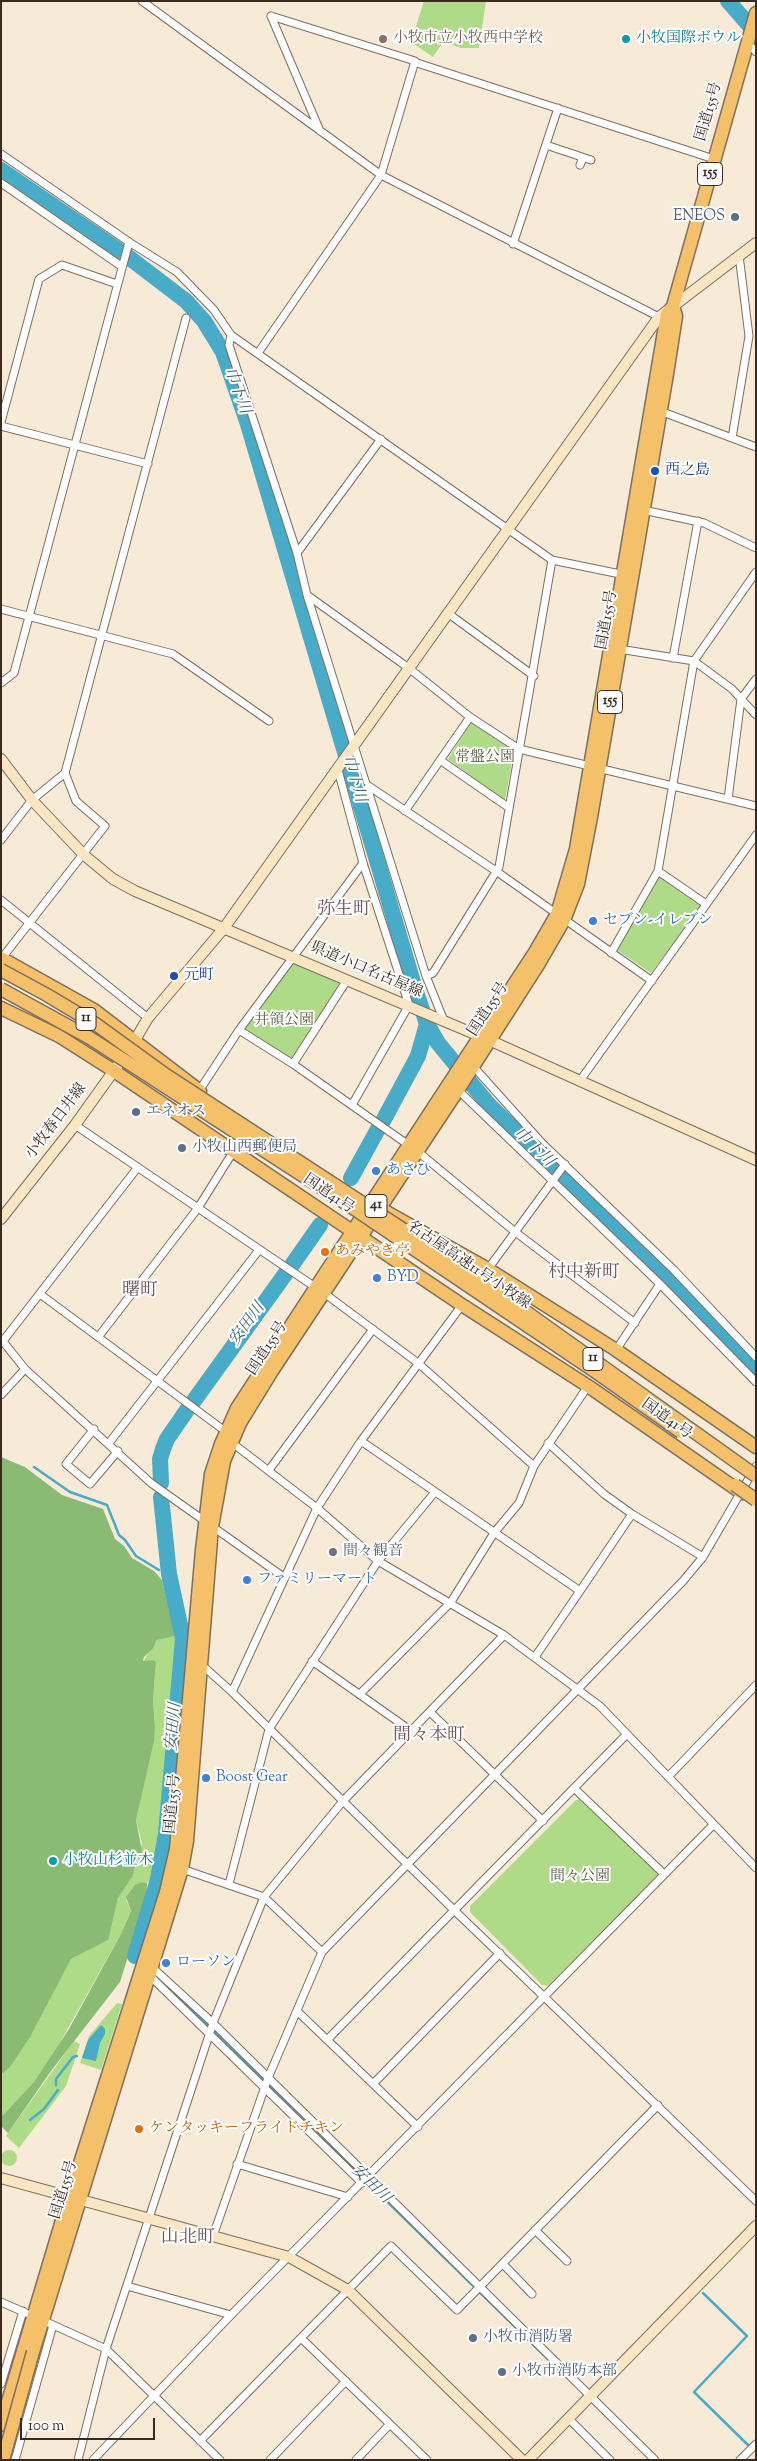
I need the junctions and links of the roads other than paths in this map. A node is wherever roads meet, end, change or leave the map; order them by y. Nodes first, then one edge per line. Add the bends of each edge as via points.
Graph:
1 (142, 1) edge
2 (755, 16) edge
3 (747, 42) junction
4 (756, 52) edge
5 (414, 62) junction
6 (558, 108) junction
7 (321, 131) junction
8 (546, 145) junction
9 (1, 154) edge
10 (583, 158) junction
11 (714, 158) junction
12 (591, 160) dead end
13 (580, 166) dead end
14 (381, 175) junction
15 (1, 183) edge
16 (756, 243) edge
17 (128, 244) junction
18 (513, 244) junction
19 (739, 255) junction
20 (121, 264) junction
21 (117, 284) junction
22 (673, 306) junction
23 (659, 317) junction
24 (186, 318) dead end
25 (231, 335) junction
26 (753, 336) edge
27 (258, 353) junction
28 (660, 411) junction
29 (1, 422) edge
30 (1, 426) edge
31 (732, 438) junction
32 (381, 439) junction
33 (74, 445) junction
34 (756, 447) edge
35 (148, 464) junction
36 (643, 510) junction
37 (698, 521) junction
38 (509, 529) junction
39 (756, 548) edge
40 (297, 553) junction
41 (552, 560) junction
42 (756, 572) edge
43 (627, 575) junction
44 (307, 595) junction
45 (1, 609) edge
46 (449, 614) junction
47 (28, 616) junction
48 (102, 635) junction
49 (620, 649) junction
50 (674, 658) junction
51 (694, 661) junction
52 (410, 670) junction
53 (534, 676) junction
54 (756, 679) edge
55 (1, 683) edge
56 (741, 699) junction
57 (756, 715) edge
58 (470, 717) junction
59 (269, 721) dead end
60 (355, 746) junction
61 (519, 749) junction
62 (1, 759) edge
63 (440, 760) junction
64 (594, 769) junction
65 (338, 770) junction
66 (65, 773) junction
67 (366, 785) junction
68 (672, 785) junction
69 (728, 798) junction
70 (32, 800) junction
71 (756, 806) edge
72 (508, 807) junction
73 (405, 811) junction
74 (756, 835) edge
75 (1, 840) edge
76 (84, 855) junction
77 (363, 863) junction
78 (496, 871) junction
79 (658, 871) junction
80 (1, 900) edge
81 (706, 904) junction
82 (561, 917) junction
83 (29, 922) junction
84 (224, 928) junction
85 (611, 953) junction
86 (293, 957) junction
87 (2, 958) edge
88 (1, 970) edge
89 (426, 976) junction
90 (1, 978) edge
91 (347, 980) junction
92 (652, 981) junction
93 (1, 989) edge
94 (409, 1005) junction
95 (1, 1008) edge
96 (148, 1018) junction
97 (444, 1021) junction
98 (240, 1030) junction
99 (484, 1038) junction
100 (135, 1040) junction
101 (293, 1064) junction
102 (469, 1066) junction
103 (114, 1071) junction
104 (166, 1075) junction
105 (579, 1082) junction
106 (458, 1083) junction
107 (199, 1091) junction
108 (352, 1105) junction
109 (75, 1125) junction
110 (412, 1148) junction
111 (234, 1152) junction
112 (756, 1160) edge
113 (565, 1164) junction
114 (138, 1167) junction
115 (552, 1180) junction
116 (375, 1206) junction
117 (198, 1208) junction
118 (1, 1219) edge
119 (514, 1231) junction
120 (357, 1234) junction
121 (428, 1246) junction
122 (259, 1250) junction
123 (488, 1269) junction
124 (660, 1284) junction
125 (320, 1290) junction
126 (40, 1294) junction
127 (462, 1305) junction
128 (635, 1323) junction
129 (373, 1329) junction
130 (99, 1336) junction
131 (2, 1340) edge
132 (616, 1350) junction
133 (756, 1357) edge
134 (418, 1363) junction
135 (25, 1369) junction
136 (596, 1372) junction
137 (157, 1381) junction
138 (756, 1382) edge
139 (588, 1386) junction
140 (1, 1395) edge
141 (94, 1429) junction
142 (230, 1437) junction
143 (361, 1441) junction
144 (109, 1443) junction
145 (548, 1443) junction
146 (756, 1447) edge
147 (118, 1451) junction
148 (756, 1453) edge
149 (534, 1466) junction
150 (756, 1466) edge
151 (269, 1470) junction
152 (756, 1476) edge
153 (756, 1486) edge
154 (740, 1491) junction
155 (435, 1492) junction
156 (756, 1502) edge
157 (317, 1508) junction
158 (632, 1514) junction
159 (208, 1524) junction
160 (494, 1533) junction
161 (703, 1558) junction
162 (378, 1561) junction
163 (285, 1578) junction
164 (580, 1591) junction
165 (450, 1602) junction
166 (504, 1635) junction
167 (535, 1657) junction
168 (312, 1661) junction
169 (202, 1665) junction
170 (756, 1685) edge
171 (578, 1688) junction
172 (232, 1692) junction
173 (360, 1694) junction
174 (430, 1712) junction
175 (269, 1729) junction
176 (410, 1730) junction
177 (626, 1735) junction
178 (495, 1774) junction
179 (668, 1777) junction
180 (575, 1789) junction
181 (343, 1801) junction
182 (543, 1821) junction
183 (713, 1825) junction
184 (407, 1863) junction
185 (756, 1868) edge
186 (182, 1869) junction
187 (664, 1874) junction
188 (229, 1884) junction
189 (264, 1896) junction
190 (455, 1911) junction
191 (322, 1952) junction
192 (500, 1953) junction
193 (152, 1972) junction
194 (545, 1996) junction
195 (297, 2011) junction
196 (213, 2023) junction
197 (209, 2034) junction
198 (327, 2040) junction
199 (268, 2078) junction
200 (373, 2084) junction
201 (264, 2088) junction
202 (658, 2105) junction
203 (418, 2127) junction
204 (322, 2131) junction
205 (316, 2138) junction
206 (330, 2139) junction
207 (324, 2146) junction
208 (339, 2148) junction
209 (333, 2154) junction
210 (237, 2164) junction
211 (369, 2176) junction
212 (1, 2178) edge
213 (362, 2183) junction
214 (74, 2198) junction
215 (348, 2198) junction
216 (756, 2201) edge
217 (150, 2219) junction
218 (756, 2226) edge
219 (534, 2230) junction
220 (213, 2236) junction
221 (289, 2257) junction
222 (567, 2262) dead end
223 (503, 2264) junction
224 (127, 2286) junction
225 (477, 2289) junction
226 (348, 2290) junction
227 (532, 2294) dead end
228 (1, 2302) edge
229 (231, 2315) junction
230 (37, 2318) junction
231 (301, 2338) junction
232 (106, 2348) junction
233 (28, 2350) junction
234 (346, 2381) junction
235 (1, 2384) edge
236 (153, 2395) junction
237 (590, 2396) junction
238 (568, 2418) junction
239 (390, 2424) junction
240 (1, 2425) edge
241 (200, 2441) junction
242 (756, 2444) edge
243 (3, 2460) edge
244 (15, 2460) edge
245 (78, 2460) edge
246 (93, 2460) edge
247 (220, 2460) edge
248 (270, 2460) edge
249 (356, 2460) edge
250 (426, 2460) edge
251 (522, 2460) edge
252 (528, 2460) edge
253 (610, 2460) edge
254 (655, 2460) edge
255 (740, 2460) edge

1 - 7 street
2 - 3 highway, 国道155号 / 155
3 - 4 street
3 - 11 highway, 国道155号 / 155
5 - 6 street
5 - 7 street via 271,16
5 - 14 street
6 - 8 street
6 - 11 street
7 - 14 street
8 - 10 street
8 - 18 street
9 - 17 street
10 - 12 street
10 - 13 street
11 - 22 highway, 国道155号 / 155
14 - 18 street
14 - 27 street
15 - 20 street
16 - 19 street, 小牧春日井線
17 - 20 street
17 - 25 street via 177,272 214,310
18 - 23 street
19 - 22 street, 小牧春日井線
19 - 26 street
20 - 21 street
21 - 29 street via 62,264 39,279
21 - 33 street
22 - 23 street, 小牧春日井線
22 - 28 highway, 国道155号 / 155 via 676,316
22 - 43 highway, 国道155号 / 155 via 667,314
23 - 38 street, 小牧春日井線
24 - 35 street
25 - 27 street
25 - 40 street via 229,344
26 - 31 street
27 - 32 street
28 - 31 street
28 - 36 highway, 国道155号 / 155
30 - 33 street
31 - 34 street
32 - 38 street
32 - 40 street
33 - 35 street
33 - 47 street
35 - 48 street
36 - 37 street
36 - 43 highway, 国道155号 / 155
37 - 39 street
37 - 50 street
38 - 41 street
38 - 46 street, 小牧春日井線
40 - 44 street
41 - 43 street
41 - 53 street
42 - 51 street
43 - 49 highway, 国道155号 / 155
43 - 64 highway, 国道155号 / 155
44 - 52 street
44 - 60 street
45 - 47 street
46 - 52 street, 小牧春日井線
46 - 53 street
47 - 48 street
47 - 55 street via 14,673
48 - 59 street via 173,654
48 - 66 street
49 - 50 street
49 - 64 highway, 国道155号 / 155
50 - 51 street
51 - 56 street
51 - 68 street
52 - 58 street
52 - 60 street, 小牧春日井線
53 - 61 street
54 - 56 street
56 - 57 street
56 - 69 street
58 - 61 street
58 - 63 street
60 - 65 street, 小牧春日井線
60 - 67 street
61 - 64 street
61 - 72 street
62 - 70 street, 県道小口名古屋線
63 - 72 street
63 - 73 street
64 - 68 street
64 - 82 highway, 国道155号 / 155 via 578,884
65 - 77 street
65 - 84 street, 小牧春日井線
66 - 70 street
66 - 76 street via 76,801 105,826
67 - 73 street
67 - 89 street
68 - 69 street
68 - 79 street
69 - 71 street
70 - 75 street
70 - 76 street, 県道小口名古屋線
72 - 78 street
73 - 78 street
74 - 81 street
76 - 83 street
76 - 84 street, 県道小口名古屋線 via 113,879 135,891
77 - 86 street
77 - 94 street
78 - 82 street
78 - 89 street via 433,973
79 - 81 street
79 - 85 street
80 - 83 street
81 - 92 street
82 - 85 street
82 - 99 highway, 国道155号 / 155 via 538,965
83 - 87 street
83 - 96 street
84 - 86 street, 県道小口名古屋線
84 - 96 street, 小牧春日井線
85 - 92 street
86 - 91 street, 県道小口名古屋線
86 - 98 street
87 - 100 highway, 国道41号 / 41 via 94,1010
88 - 104 highway, 名古屋高速11号小牧線 / 11, bridge via 97,1025
89 - 97 street
90 - 104 highway, bridge via 50,1003
91 - 94 street, 県道小口名古屋線
91 - 101 street
92 - 105 street
93 - 136 highway, 名古屋高速11号小牧線 / 11, bridge via 90,1038 386,1230
94 - 97 street, 県道小口名古屋線
94 - 108 street
95 - 103 highway, 国道41号 / 41 via 59,1036
96 - 100 street, 小牧春日井線
97 - 99 street, 県道小口名古屋線
98 - 101 street
98 - 107 street
99 - 102 highway, 国道155号 / 155
99 - 105 street, 県道小口名古屋線
100 - 103 street, 小牧春日井線
100 - 107 highway, 国道41号 / 41
101 - 108 street
102 - 106 highway, 国道155号 / 155
102 - 113 street
103 - 109 street, 小牧春日井線
103 - 111 highway, 国道41号 / 41
104 - 121 highway, 名古屋高速11号小牧線 / 11, bridge
105 - 112 street, 県道小口名古屋線
106 - 110 highway, 国道155号 / 155
106 - 115 street
107 - 116 highway, 国道41号 / 41
108 - 110 street
109 - 114 street
109 - 118 street, 小牧春日井線
110 - 116 highway, 国道155号 / 155
110 - 119 street
111 - 117 street
111 - 120 highway, 国道41号 / 41
113 - 115 street
113 - 133 street via 674,1270
114 - 117 street
114 - 126 street
115 - 119 street
115 - 124 street
116 - 120 highway, 国道155号 / 155
116 - 123 highway, 国道41号 / 41
117 - 122 street
117 - 130 street
119 - 123 street
119 - 128 street
120 - 125 highway, 国道155号 / 155
120 - 127 highway, 国道41号 / 41
121 - 148 highway, bridge via 460,1258 553,1315
121 - 152 highway, 11, bridge via 541,1322
122 - 125 street
122 - 137 street
123 - 132 highway, 国道41号 / 41
124 - 128 street
124 - 138 street
125 - 129 street
125 - 142 highway, 国道155号 / 155 via 237,1408
126 - 130 street
126 - 131 street
127 - 134 street
127 - 139 highway, 国道41号 / 41
128 - 132 street
129 - 134 street
129 - 151 street
130 - 137 street
131 - 135 street
132 - 146 highway, 国道41号 / 41
134 - 143 street
134 - 149 street
135 - 140 street
135 - 141 street
136 - 153 highway, 名古屋高速11号小牧線 / 11, bridge
136 - 156 highway, bridge via 655,1425
137 - 142 street
137 - 144 street
139 - 145 street
139 - 154 highway, 国道41号 / 41
141 - 144 street
141 - 147 street via 66,1464 90,1484
142 - 151 street
142 - 159 highway, 国道155号 / 155 via 210,1474
143 - 155 street
143 - 157 street
144 - 147 street
145 - 149 street
145 - 158 street via 604,1494
147 - 159 street via 151,1482
149 - 160 street via 519,1503
150 - 154 street
151 - 157 street
154 - 156 highway, 国道41号 / 41
154 - 161 street
155 - 160 street
155 - 162 street
157 - 162 street
157 - 163 street
158 - 161 street
158 - 164 street
159 - 163 street
159 - 169 highway, 国道155号 / 155
159 - 214 highway, 国道155号 / 155 via 174,1859
160 - 164 street
160 - 165 street
161 - 171 street via 647,1620
162 - 165 street
162 - 168 street
163 - 172 street
164 - 167 street
165 - 166 street
165 - 173 street
166 - 167 street
166 - 174 street
167 - 171 street
168 - 173 street
168 - 175 street
169 - 172 street
169 - 186 highway, 国道155号 / 155
170 - 179 street
171 - 177 street via 600,1706
171 - 178 street
172 - 175 street
173 - 176 street
174 - 176 street
174 - 178 street
175 - 181 street
175 - 188 street
176 - 181 street
177 - 179 street
177 - 180 street
178 - 182 street
178 - 184 street
179 - 183 street
180 - 182 street
180 - 187 street
181 - 184 street
181 - 189 street
182 - 190 street
183 - 185 street
183 - 187 street
184 - 190 street
184 - 191 street
186 - 188 street
186 - 193 highway, 国道155号 / 155
187 - 194 street
188 - 189 street
189 - 191 street
189 - 196 street
190 - 192 street
190 - 198 street
191 - 195 street
192 - 194 street
192 - 200 street
193 - 196 street
193 - 197 street
193 - 214 highway, 国道155号 / 155
194 - 202 street
194 - 203 street
195 - 198 street
195 - 199 street
196 - 197 street
196 - 199 street
197 - 201 street
197 - 217 street
198 - 200 street
199 - 201 street
199 - 204 street
200 - 203 street
201 - 205 street
201 - 210 street
202 - 216 street
202 - 219 street
203 - 211 street
204 - 205 street
204 - 206 street
205 - 207 street
206 - 207 street
206 - 208 street
207 - 209 street
208 - 209 street
208 - 211 street
209 - 213 street
210 - 215 street
210 - 220 street
211 - 213 street
211 - 225 street
212 - 214 street
213 - 215 street
214 - 217 street
214 - 230 highway, 国道155号 / 155
215 - 221 street
217 - 220 street
217 - 224 street
218 - 237 street
219 - 222 street
219 - 223 street
220 - 221 street
221 - 226 street
221 - 229 street
223 - 225 street
223 - 227 street
224 - 229 street
224 - 232 street
225 - 226 street via 457,2310 392,2246
225 - 237 street
226 - 231 street
226 - 251 street
228 - 230 street
229 - 236 street
230 - 232 street
230 - 233 highway, 国道155号 / 155
230 - 235 street
230 - 244 street
231 - 234 street
231 - 241 street
232 - 236 street
232 - 245 street
233 - 240 highway, 国道155号 / 155
233 - 243 highway, 国道155号 / 155, bridge
234 - 239 street
234 - 248 street
236 - 241 street
236 - 246 street
237 - 238 street
237 - 254 street
238 - 252 street
238 - 253 street
239 - 249 street
239 - 250 street
241 - 247 street
242 - 255 street

